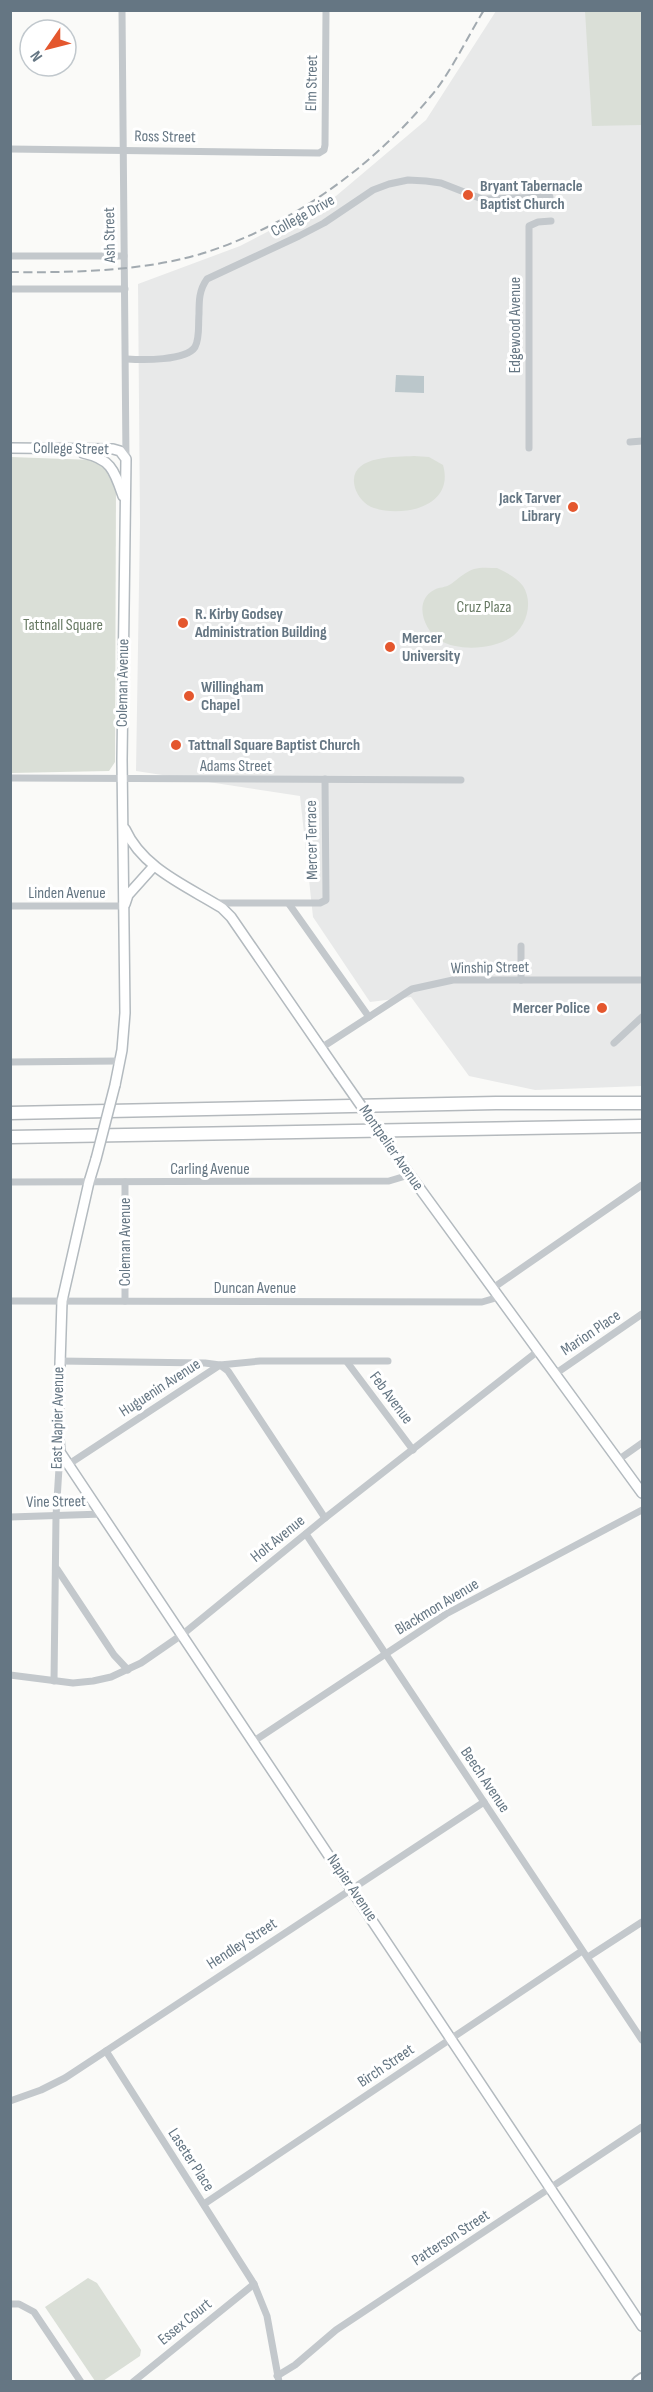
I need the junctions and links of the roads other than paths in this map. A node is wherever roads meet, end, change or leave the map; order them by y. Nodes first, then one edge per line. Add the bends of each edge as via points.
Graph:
1 (122, 10) edge
2 (326, 10) edge
3 (10, 149) edge
4 (122, 150) junction
5 (319, 153) joint
6 (550, 197) dead end
7 (551, 221) dead end
8 (10, 256) edge
9 (124, 256) junction
10 (10, 289) edge
11 (125, 289) junction
12 (127, 359) junction
13 (642, 441) edge
14 (630, 442) dead end
15 (10, 448) edge
16 (529, 448) dead end
17 (63, 449) junction
18 (126, 459) junction
19 (126, 505) junction
20 (10, 778) edge
21 (122, 778) junction
22 (325, 779) junction
23 (462, 780) dead end
24 (123, 824) junction
25 (154, 866) junction
26 (212, 903) junction
27 (289, 904) junction
28 (10, 906) edge
29 (124, 906) junction
30 (522, 945) dead end
31 (521, 980) junction
32 (642, 981) edge
33 (369, 1017) junction
34 (642, 1017) edge
35 (614, 1043) dead end
36 (321, 1048) junction
37 (119, 1061) junction
38 (10, 1062) edge
39 (642, 1103) edge
40 (10, 1113) edge
41 (642, 1126) edge
42 (10, 1137) edge
43 (96, 1159) joint
44 (409, 1175) junction
45 (10, 1182) edge
46 (89, 1182) junction
47 (125, 1182) junction
48 (642, 1185) edge
49 (493, 1288) junction
50 (499, 1297) junction
51 (10, 1301) edge
52 (62, 1301) junction
53 (125, 1301) junction
54 (642, 1314) edge
55 (538, 1351) junction
56 (59, 1361) junction
57 (388, 1361) dead end
58 (347, 1362) junction
59 (220, 1365) junction
60 (555, 1374) junction
61 (642, 1443) edge
62 (413, 1450) junction
63 (60, 1452) junction
64 (618, 1460) junction
65 (69, 1464) junction
66 (642, 1493) edge
67 (642, 1510) edge
68 (103, 1514) junction
69 (56, 1516) junction
70 (10, 1517) edge
71 (325, 1518) junction
72 (306, 1534) junction
73 (56, 1568) junction
74 (183, 1634) junction
75 (385, 1654) junction
76 (128, 1670) junction
77 (10, 1675) edge
78 (54, 1681) junction
79 (254, 1742) junction
80 (484, 1803) junction
81 (352, 1888) junction
82 (642, 1922) edge
83 (582, 1951) junction
84 (588, 1958) junction
85 (452, 2038) junction
86 (642, 2040) edge
87 (106, 2051) junction
88 (10, 2101) edge
89 (642, 2127) edge
90 (551, 2187) junction
91 (204, 2204) junction
92 (254, 2284) junction
93 (10, 2304) edge
94 (642, 2326) edge
95 (278, 2379) edge
96 (642, 2379) edge
97 (81, 2382) edge
98 (133, 2382) edge
99 (638, 2382) edge

1 - 4 street, Ash Street
2 - 5 street, Elm Street via 325,145
3 - 4 street, Ross Street
4 - 5 street, Ross Street
4 - 9 street, Ash Street
6 - 12 street, College Drive via 482,199 441,183 408,180 388,184 324,223 207,279 199,292 197,340 192,350 160,359
7 - 16 street, Edgewood Avenue via 529,226
8 - 9 street
9 - 11 street, Ash Street
10 - 11 street
11 - 12 street, Ash Street
12 - 18 street, Ash Street
13 - 14 street
15 - 17 street, College Street
17 - 18 street, College Street via 113,449
17 - 19 street via 104,460 113,470
18 - 19 street, Coleman Avenue
19 - 21 street, Coleman Avenue
20 - 21 street, Adams Street
21 - 22 street, Adams Street
21 - 24 street, Coleman Avenue
22 - 23 street, Adams Street
22 - 27 street, Mercer Terrace via 326,900
24 - 25 street, Montpelier Avenue
24 - 29 street, Coleman Avenue
25 - 26 street, Montpelier Avenue
25 - 29 street via 128,895
26 - 27 street
26 - 36 street, Montpelier Avenue via 231,917
27 - 33 street
28 - 29 street, Linden Avenue
29 - 37 street, Coleman Avenue via 125,1013
30 - 31 street
31 - 32 street, Winship Street
31 - 33 street, Winship Street via 453,980 412,989
33 - 36 street, Winship Street
34 - 35 street
36 - 44 street, Montpelier Avenue, bridge
37 - 38 street
37 - 43 street, Coleman Avenue, bridge
39 - 40 highway
41 - 42 highway
43 - 46 street, East Napier Avenue
44 - 47 street, Carling Avenue via 389,1182
44 - 49 street, Montpelier Avenue
45 - 46 street, Carling Avenue
46 - 47 street, Carling Avenue
46 - 52 street, East Napier Avenue
47 - 53 street, Coleman Avenue
48 - 49 street
49 - 50 street, Montpelier Avenue
50 - 53 street, Duncan Avenue via 482,1302
50 - 55 street, Montpelier Avenue
51 - 52 street, Duncan Avenue
52 - 53 street, Duncan Avenue
52 - 56 street, East Napier Avenue
54 - 60 street, Marion Place
55 - 60 street, Montpelier Avenue
55 - 62 street, Holt Avenue
56 - 59 street
56 - 63 street, East Napier Avenue
57 - 58 street, Huguenin Avenue
58 - 59 street, Huguenin Avenue via 260,1361
58 - 62 street, Feb Avenue
59 - 65 street, Huguenin Avenue
59 - 71 street via 228,1371
60 - 64 street, Montpelier Avenue
61 - 64 street
62 - 71 street, Holt Avenue
63 - 65 street, Napier Avenue
63 - 69 street, East Napier Avenue
64 - 66 street, Montpelier Avenue
65 - 68 street, Napier Avenue
67 - 75 street, Blackmon Avenue via 446,1614
68 - 69 street, Vine Street
68 - 74 street, Napier Avenue
69 - 70 street, Vine Street
69 - 73 street, East Napier Avenue
71 - 72 street, Holt Avenue
72 - 74 street, Holt Avenue
72 - 75 street, Beech Avenue
73 - 76 street
73 - 78 street, East Napier Avenue
74 - 76 street, Holt Avenue
74 - 79 street, Napier Avenue
75 - 79 street, Blackmon Avenue
75 - 80 street, Beech Avenue
76 - 78 street, Holt Avenue via 93,1681
77 - 78 street, Holt Avenue
79 - 81 street, Napier Avenue
80 - 81 street, Hendley Street
80 - 83 street, Beech Avenue
81 - 85 street, Napier Avenue
81 - 87 street, Hendley Street
82 - 84 street
83 - 84 street, Beech Avenue
83 - 85 street, Birch Street
84 - 86 street, Beech Avenue
85 - 90 street, Napier Avenue
85 - 91 street, Birch Street
87 - 88 street, Hendley Street via 41,2090
87 - 91 street, Laseter Place
89 - 90 street, Patterson Street
90 - 94 street, Napier Avenue
90 - 95 street, Patterson Street via 336,2330
91 - 92 street, Laseter Place
92 - 95 street, Laseter Place via 267,2316
92 - 98 street, Essex Court
93 - 97 street via 34,2312
96 - 99 main road

